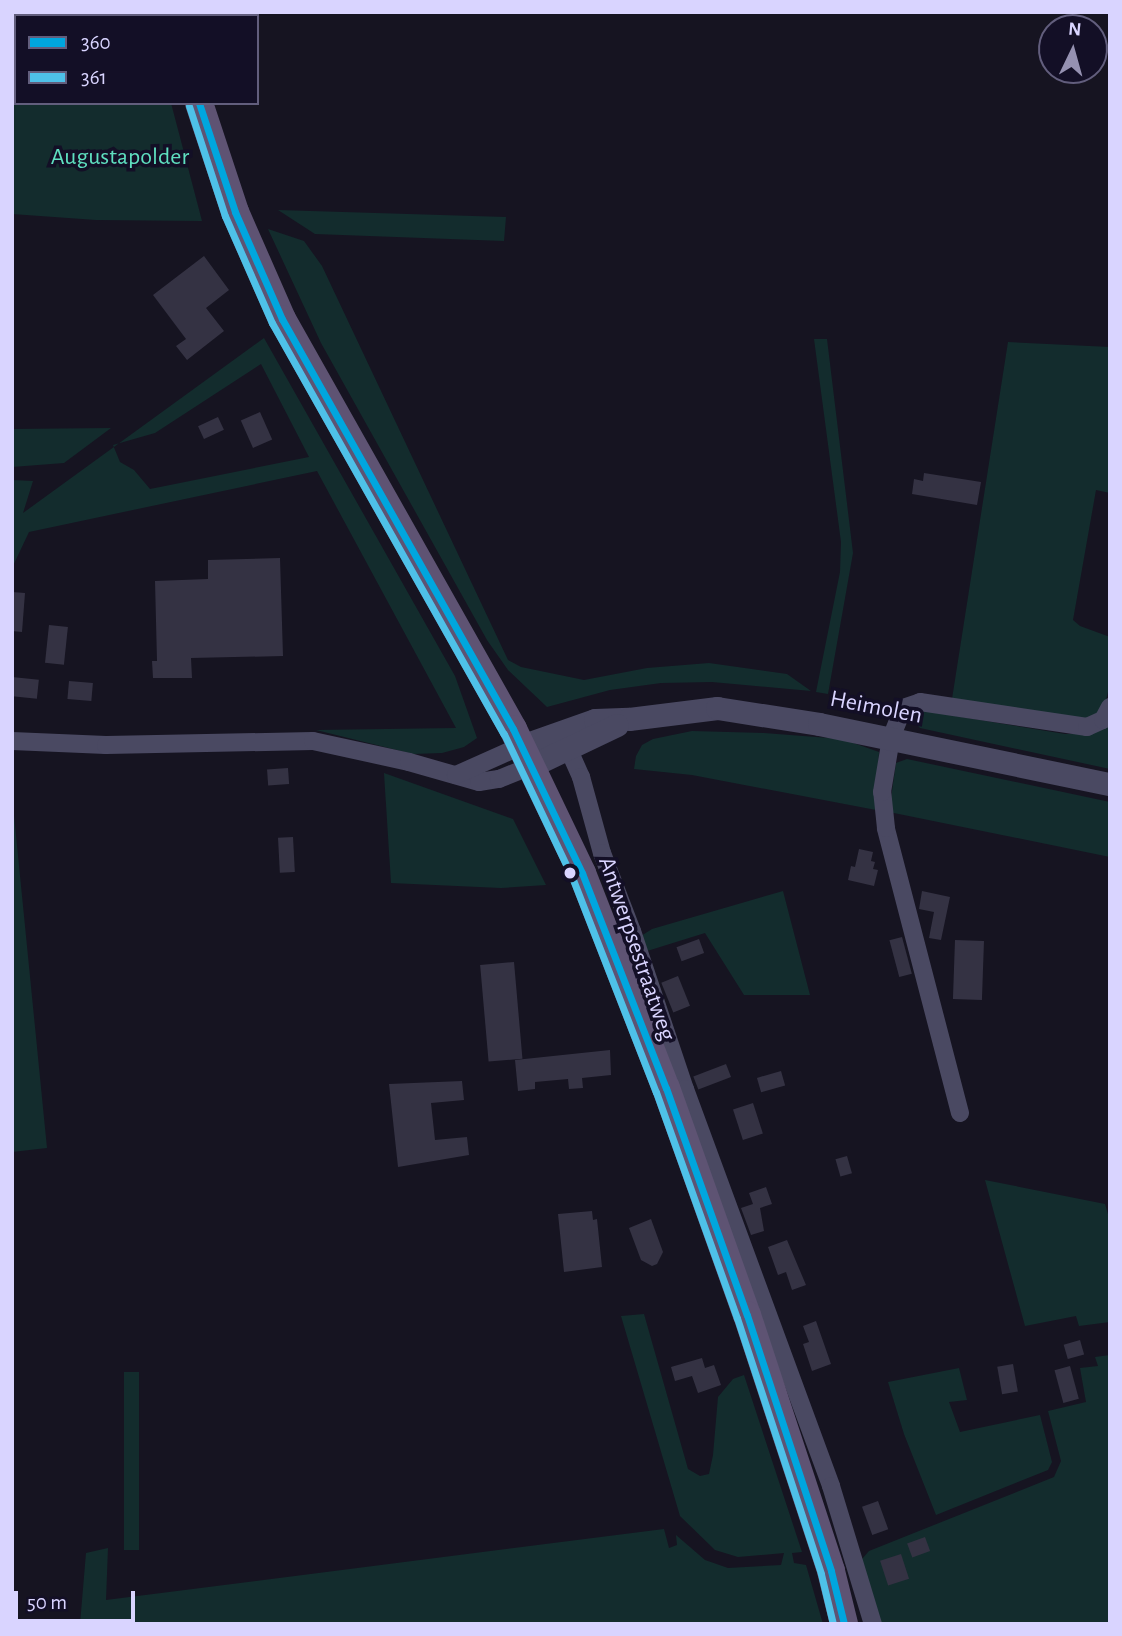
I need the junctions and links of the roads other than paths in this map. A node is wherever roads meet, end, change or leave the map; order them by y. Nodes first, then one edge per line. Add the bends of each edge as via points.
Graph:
1 (200, 105) edge
2 (1110, 707) edge
3 (891, 738) junction
4 (564, 739) junction
5 (12, 741) edge
6 (526, 756) junction
7 (1110, 784) edge
8 (960, 1113) dead end
9 (843, 1567) junction
10 (844, 1624) edge
11 (873, 1624) edge

1 - 6 main road, Antwerpsestraatweg via 235,212 282,319
2 - 3 street via 1103,720 1087,727 920,702 903,708
3 - 4 street, Heimolen via 718,708 629,719
3 - 7 street, Heimolen
3 - 8 street via 882,792 886,828
4 - 6 street, Heimolen
4 - 9 street, Antwerpsestraatweg via 581,777 602,853 685,1089 831,1486
5 - 6 street via 106,745 313,741 479,782 499,779
6 - 9 main road, Antwerpsestraatweg via 582,873
9 - 10 main road, Antwerpsestraatweg
9 - 11 street, Antwerpsestraatweg

